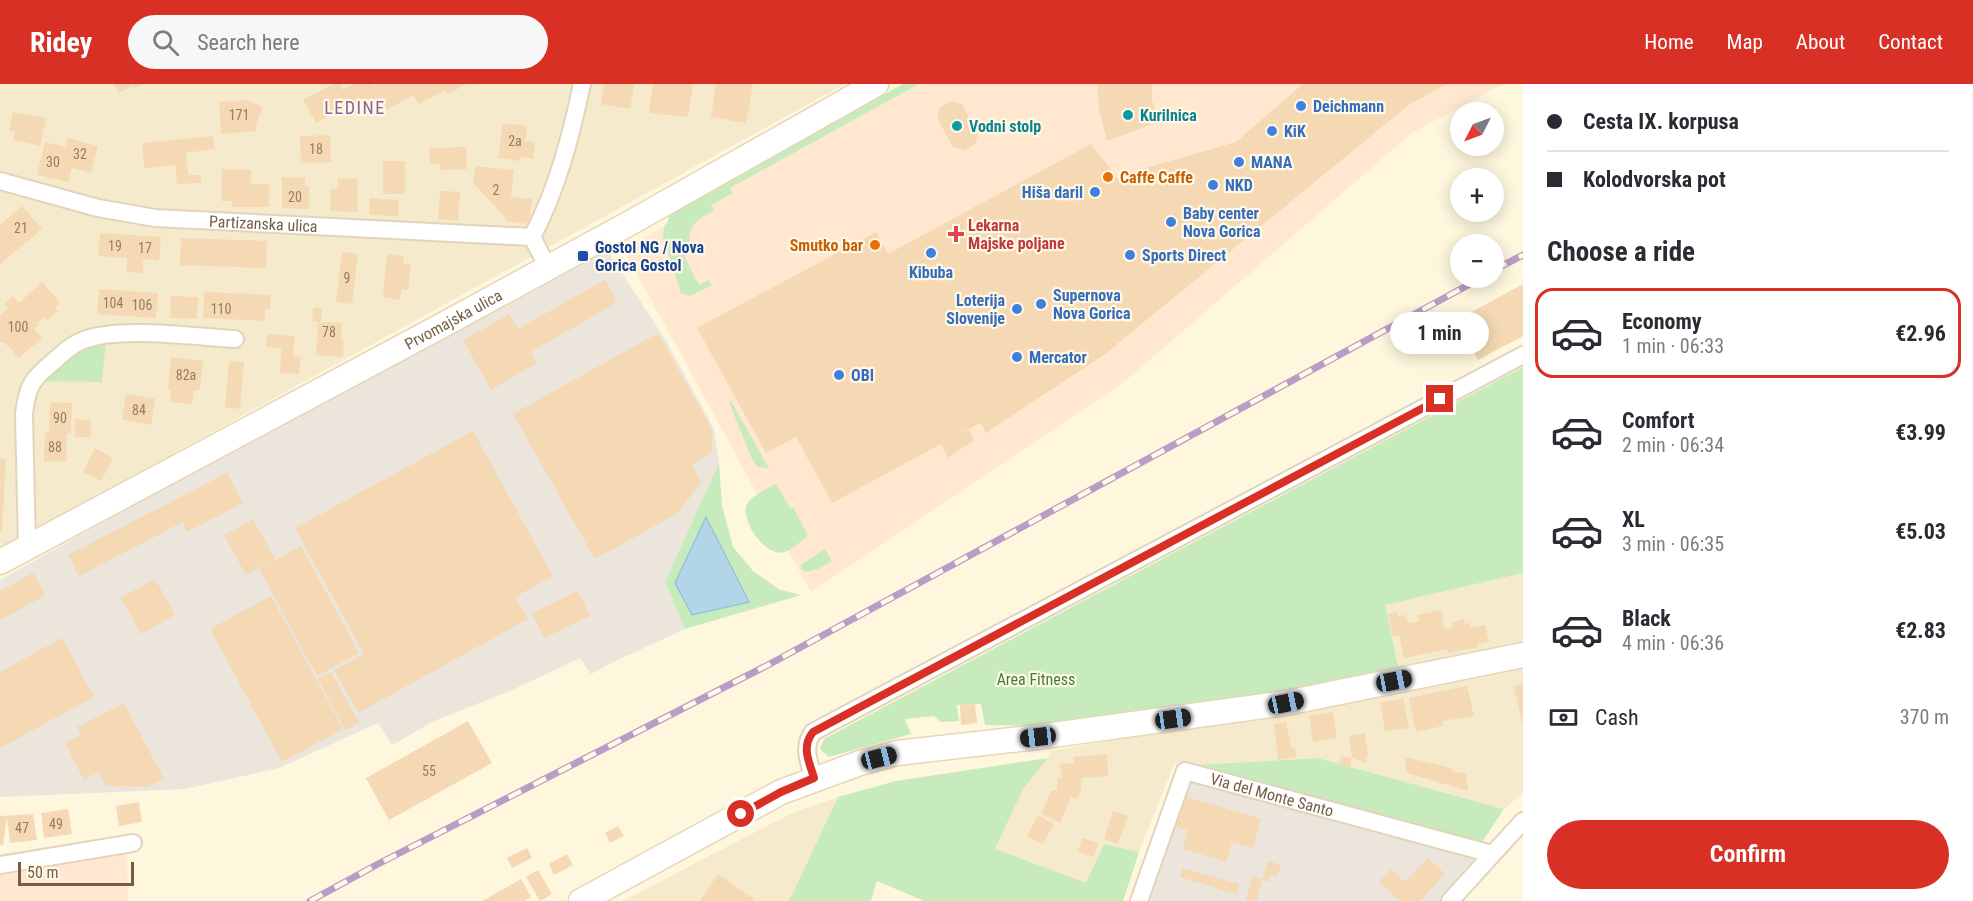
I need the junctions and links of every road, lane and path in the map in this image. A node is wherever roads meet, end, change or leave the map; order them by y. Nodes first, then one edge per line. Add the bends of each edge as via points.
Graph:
1 (582, 84) edge
2 (876, 84) edge
3 (0, 181) edge
4 (532, 237) junction
5 (548, 268) junction
6 (235, 339) dead end
7 (1523, 355) edge
8 (27, 548) junction
9 (0, 562) edge
10 (1523, 655) edge
11 (814, 778) junction
12 (1523, 821) edge
13 (133, 843) dead end
14 (1492, 854) junction
15 (0, 865) edge
16 (581, 901) edge
17 (1139, 901) edge
18 (1450, 901) edge

1 - 4 street via 546,209
2 - 5 street, Prvomajska ulica
3 - 4 street, Partizanska ulica via 98,208 155,218
4 - 5 street
5 - 8 street, Prvomajska ulica
6 - 8 street via 100,334 72,346 39,375 26,393 24,414
7 - 11 street via 813,732 806,750
8 - 9 street, Prvomajska ulica
10 - 11 street via 1286,703 897,753
11 - 16 street via 781,792
12 - 14 street
13 - 15 street
14 - 17 street, Via del Monte Santo via 1185,771
14 - 18 street

